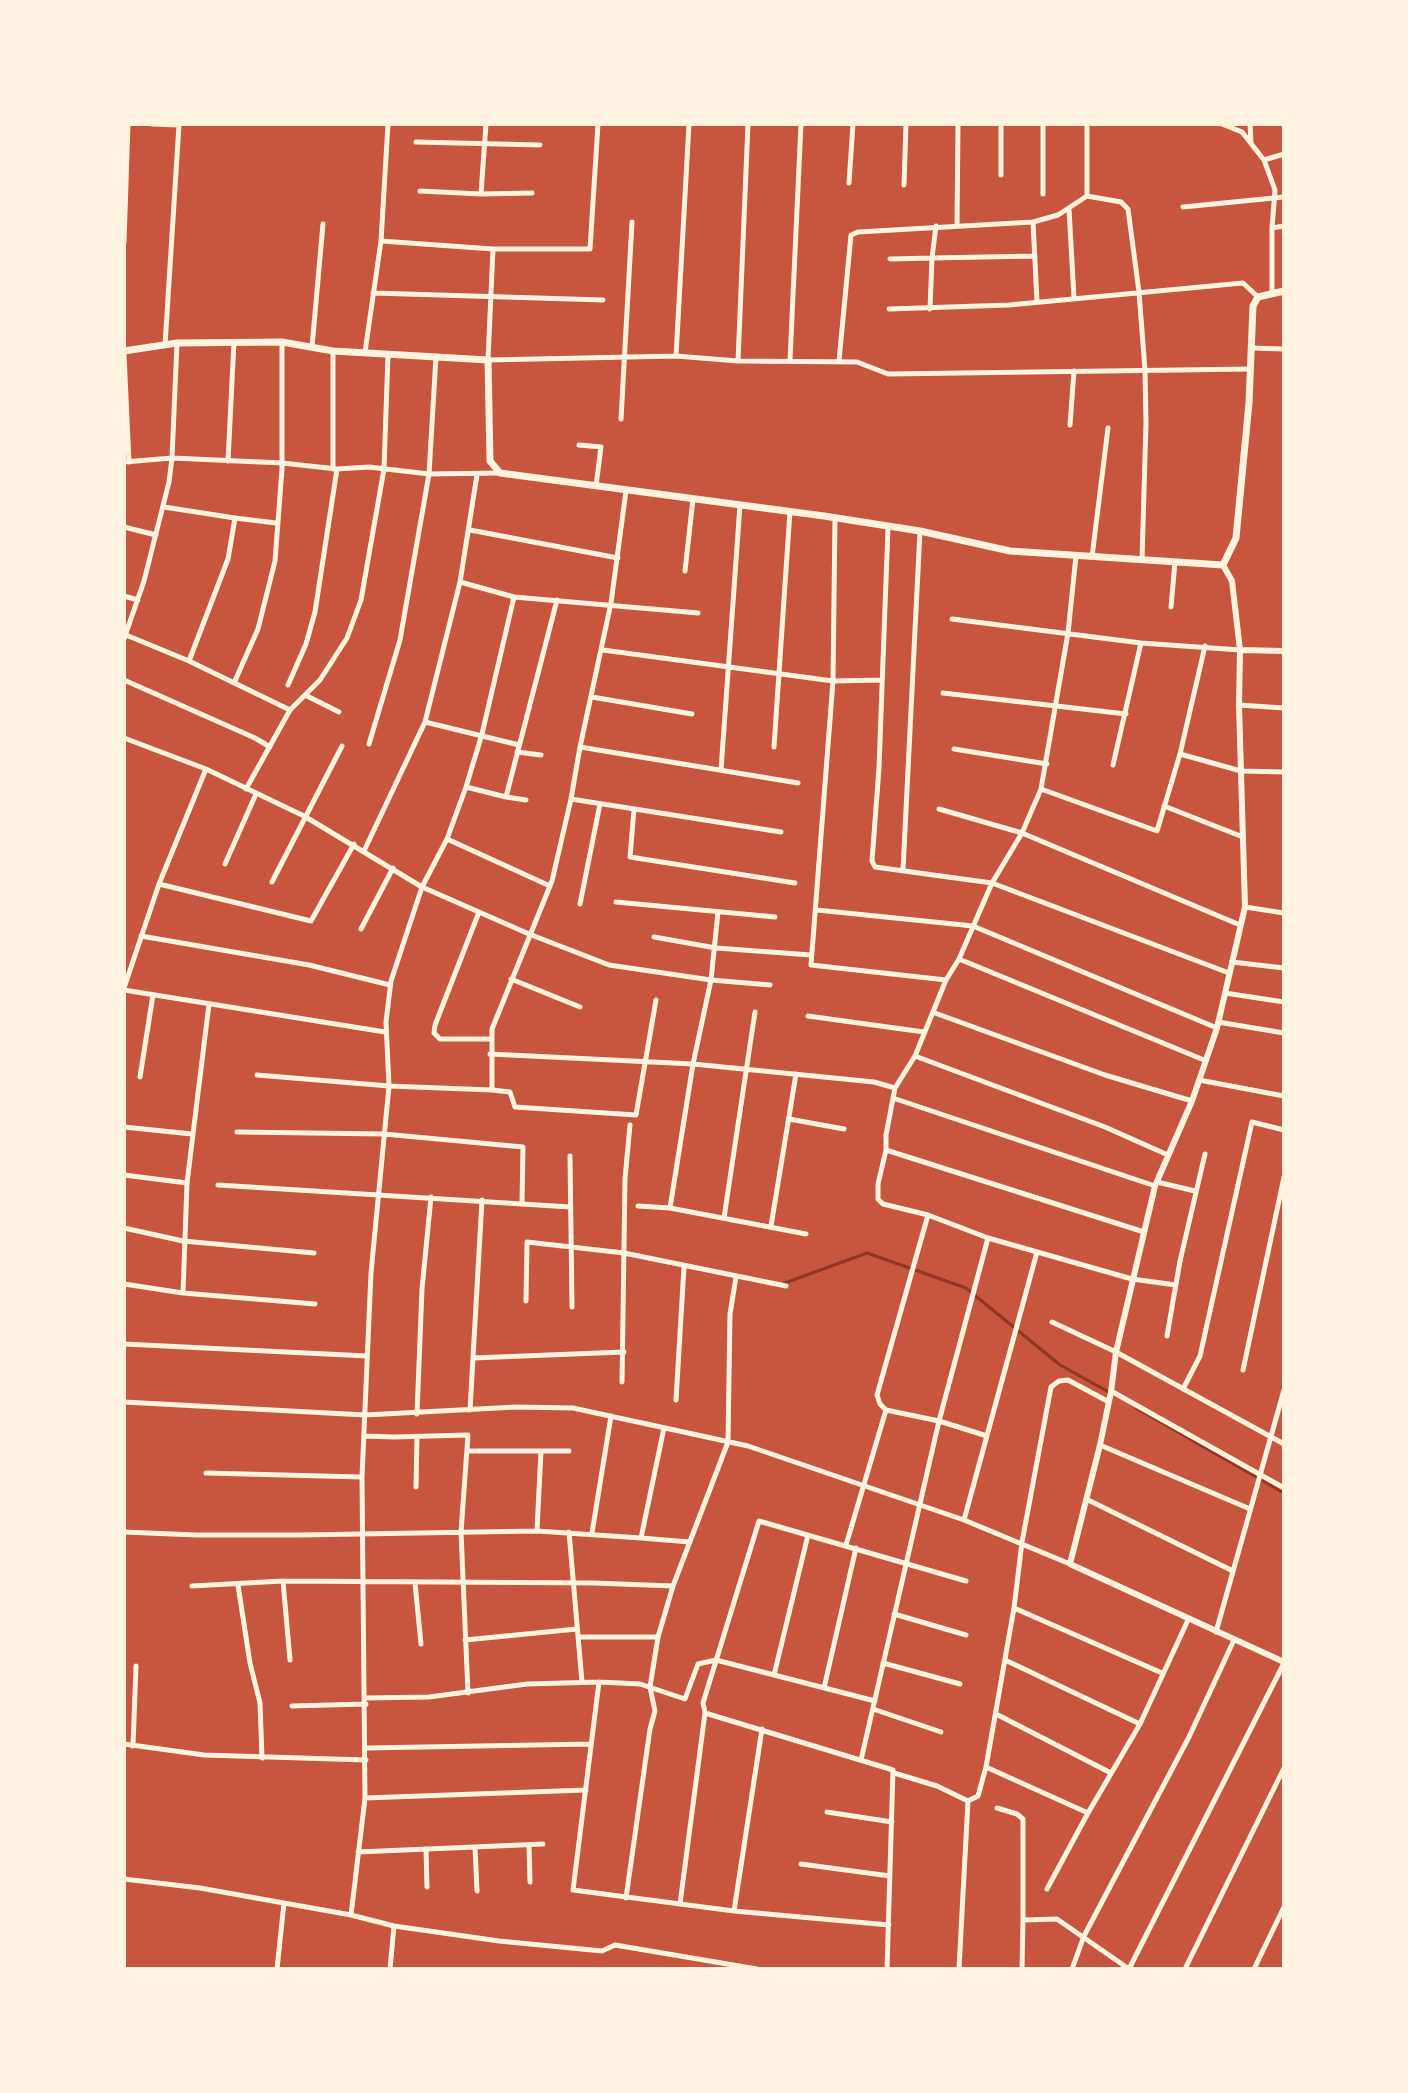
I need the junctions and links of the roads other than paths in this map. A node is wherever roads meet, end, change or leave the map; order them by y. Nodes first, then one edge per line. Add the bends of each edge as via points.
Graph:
1 (128, 124) edge
2 (152, 124) edge
3 (388, 124) edge
4 (486, 124) edge
5 (598, 124) edge
6 (689, 124) edge
7 (748, 124) edge
8 (801, 124) edge
9 (853, 124) edge
10 (906, 124) edge
11 (958, 124) edge
12 (1001, 124) edge
13 (1043, 124) edge
14 (1087, 124) edge
15 (1222, 124) edge
16 (1250, 124) edge
17 (179, 125) edge
18 (416, 142) dead end
19 (1251, 144) junction
20 (484, 145) junction
21 (540, 145) dead end
22 (1284, 154) edge
23 (1264, 160) junction
24 (1001, 175) dead end
25 (849, 183) dead end
26 (904, 185) dead end
27 (420, 191) dead end
28 (532, 193) dead end
29 (481, 194) junction
30 (1043, 194) dead end
31 (1087, 196) junction
32 (1284, 197) edge
33 (1275, 198) junction
34 (125, 201) edge
35 (1183, 207) dead end
36 (1069, 209) junction
37 (632, 222) dead end
38 (1033, 222) junction
39 (323, 224) dead end
40 (957, 225) junction
41 (936, 226) junction
42 (1284, 226) edge
43 (1272, 228) junction
44 (381, 241) junction
45 (124, 243) edge
46 (493, 249) junction
47 (1035, 256) junction
48 (932, 258) junction
49 (890, 259) dead end
50 (1284, 291) edge
51 (1139, 292) junction
52 (1272, 292) junction
53 (373, 293) junction
54 (1258, 297) junction
55 (1074, 298) junction
56 (489, 299) junction
57 (603, 300) dead end
58 (1037, 301) junction
59 (889, 309) dead end
60 (930, 309) junction
61 (234, 342) junction
62 (282, 342) junction
63 (177, 343) junction
64 (165, 345) junction
65 (312, 347) junction
66 (1250, 348) junction
67 (1284, 349) edge
68 (333, 351) junction
69 (124, 352) edge
70 (365, 352) junction
71 (388, 355) junction
72 (676, 356) junction
73 (436, 357) junction
74 (624, 358) junction
75 (488, 360) junction
76 (790, 360) junction
77 (738, 361) junction
78 (839, 362) junction
79 (1250, 369) junction
80 (1145, 370) junction
81 (1074, 371) junction
82 (621, 419) dead end
83 (1070, 425) dead end
84 (1108, 428) dead end
85 (579, 445) dead end
86 (172, 458) junction
87 (228, 461) junction
88 (127, 462) edge
89 (282, 463) junction
90 (335, 469) junction
91 (384, 469) junction
92 (500, 473) junction
93 (429, 474) junction
94 (477, 475) junction
95 (595, 487) junction
96 (626, 491) junction
97 (693, 499) junction
98 (740, 505) junction
99 (164, 507) junction
100 (790, 511) junction
101 (235, 518) junction
102 (835, 518) junction
103 (276, 523) junction
104 (124, 527) edge
105 (888, 527) junction
106 (470, 530) junction
107 (920, 531) junction
108 (156, 535) junction
109 (1076, 556) junction
110 (618, 558) junction
111 (1092, 558) junction
112 (1142, 560) junction
113 (1175, 561) junction
114 (1223, 565) junction
115 (685, 571) dead end
116 (460, 582) junction
117 (124, 596) edge
118 (514, 597) junction
119 (138, 600) junction
120 (557, 600) junction
121 (611, 603) junction
122 (1171, 607) dead end
123 (698, 613) dead end
124 (952, 619) dead end
125 (1068, 633) junction
126 (125, 637) edge
127 (1141, 643) junction
128 (1205, 646) junction
129 (603, 650) junction
130 (1240, 650) junction
131 (1284, 651) edge
132 (189, 661) junction
133 (728, 668) junction
134 (779, 673) junction
135 (124, 680) edge
136 (882, 680) junction
137 (833, 681) junction
138 (234, 683) junction
139 (288, 685) dead end
140 (943, 693) dead end
141 (305, 695) junction
142 (592, 697) junction
143 (1056, 705) junction
144 (1239, 705) junction
145 (1284, 708) edge
146 (290, 710) junction
147 (339, 712) dead end
148 (692, 714) dead end
149 (1126, 714) junction
150 (425, 722) junction
151 (482, 734) junction
152 (124, 738) edge
153 (369, 744) dead end
154 (342, 746) dead end
155 (270, 747) junction
156 (580, 747) junction
157 (774, 747) dead end
158 (518, 748) junction
159 (954, 749) dead end
160 (1180, 754) junction
161 (541, 755) dead end
162 (1047, 764) junction
163 (1113, 765) dead end
164 (206, 769) junction
165 (721, 770) junction
166 (1241, 771) junction
167 (1284, 772) edge
168 (798, 783) dead end
169 (466, 787) junction
170 (246, 789) junction
171 (1041, 789) junction
172 (256, 794) junction
173 (506, 797) junction
174 (571, 799) junction
175 (526, 800) dead end
176 (600, 804) junction
177 (1164, 806) junction
178 (939, 809) dead end
179 (634, 810) junction
180 (304, 816) junction
181 (781, 832) dead end
182 (1022, 833) junction
183 (1243, 837) junction
184 (447, 839) junction
185 (354, 844) junction
186 (364, 851) junction
187 (225, 864) dead end
188 (393, 868) junction
189 (903, 870) junction
190 (272, 882) dead end
191 (795, 883) dead end
192 (992, 883) junction
193 (159, 884) junction
194 (550, 886) junction
195 (422, 887) junction
196 (616, 902) dead end
197 (580, 904) dead end
198 (1245, 907) junction
199 (817, 910) junction
200 (479, 912) junction
201 (718, 912) junction
202 (1284, 913) edge
203 (775, 917) dead end
204 (1240, 925) junction
205 (973, 926) junction
206 (361, 929) dead end
207 (529, 934) junction
208 (141, 936) junction
209 (654, 937) dead end
210 (716, 948) junction
211 (811, 955) junction
212 (959, 959) junction
213 (1232, 962) junction
214 (1284, 968) edge
215 (1229, 973) junction
216 (511, 979) junction
217 (711, 980) junction
218 (946, 980) junction
219 (390, 985) junction
220 (770, 985) dead end
221 (124, 989) edge
222 (1225, 993) junction
223 (153, 995) junction
224 (656, 1000) dead end
225 (1284, 1002) edge
226 (209, 1004) junction
227 (580, 1007) dead end
228 (755, 1012) dead end
229 (935, 1013) junction
230 (808, 1016) dead end
231 (1218, 1025) junction
232 (385, 1032) junction
233 (924, 1032) junction
234 (1284, 1033) edge
235 (492, 1039) junction
236 (490, 1054) junction
237 (915, 1056) junction
238 (1204, 1060) junction
239 (646, 1061) junction
240 (693, 1064) junction
241 (746, 1069) junction
242 (796, 1074) junction
243 (257, 1075) dead end
244 (140, 1077) dead end
245 (1199, 1080) junction
246 (389, 1086) junction
247 (895, 1088) junction
248 (492, 1090) junction
249 (1284, 1096) edge
250 (893, 1098) junction
251 (1192, 1101) junction
252 (789, 1119) junction
253 (630, 1125) dead end
254 (124, 1127) edge
255 (844, 1129) dead end
256 (1284, 1130) edge
257 (237, 1132) dead end
258 (192, 1134) junction
259 (384, 1134) junction
260 (886, 1150) junction
261 (1205, 1154) dead end
262 (1168, 1155) junction
263 (570, 1156) dead end
264 (124, 1175) edge
265 (1284, 1177) edge
266 (187, 1183) junction
267 (1156, 1184) junction
268 (218, 1185) dead end
269 (1195, 1191) junction
270 (377, 1195) junction
271 (431, 1197) junction
272 (482, 1200) junction
273 (522, 1202) junction
274 (638, 1206) dead end
275 (570, 1207) junction
276 (670, 1208) junction
277 (928, 1215) junction
278 (724, 1218) junction
279 (771, 1226) junction
280 (124, 1228) edge
281 (1144, 1232) junction
282 (806, 1234) dead end
283 (988, 1238) junction
284 (183, 1241) junction
285 (572, 1248) junction
286 (1037, 1252) junction
287 (314, 1253) dead end
288 (624, 1253) junction
289 (684, 1267) junction
290 (736, 1277) junction
291 (1132, 1279) junction
292 (124, 1284) edge
293 (1176, 1285) junction
294 (786, 1286) dead end
295 (183, 1293) junction
296 (526, 1301) dead end
297 (315, 1304) dead end
298 (572, 1307) dead end
299 (1052, 1322) dead end
300 (1167, 1336) dead end
301 (124, 1344) edge
302 (624, 1352) junction
303 (1116, 1352) junction
304 (367, 1356) junction
305 (473, 1358) junction
306 (1243, 1370) dead end
307 (622, 1382) dead end
308 (1183, 1389) junction
309 (1284, 1390) edge
310 (1110, 1396) junction
311 (676, 1400) dead end
312 (124, 1402) edge
313 (470, 1410) junction
314 (886, 1410) junction
315 (417, 1414) junction
316 (365, 1415) junction
317 (611, 1416) junction
318 (939, 1421) junction
319 (664, 1428) junction
320 (364, 1436) junction
321 (987, 1436) junction
322 (417, 1437) junction
323 (1271, 1438) junction
324 (728, 1442) junction
325 (1284, 1444) edge
326 (1100, 1445) junction
327 (467, 1451) junction
328 (541, 1451) junction
329 (569, 1451) dead end
330 (206, 1473) dead end
331 (1261, 1476) junction
332 (362, 1477) junction
333 (862, 1485) junction
334 (416, 1487) dead end
335 (1284, 1488) edge
336 (1086, 1499) junction
337 (919, 1505) junction
338 (1250, 1509) junction
339 (964, 1520) junction
340 (537, 1531) junction
341 (124, 1532) edge
342 (461, 1532) junction
343 (569, 1532) junction
344 (363, 1533) junction
345 (592, 1533) junction
346 (808, 1535) junction
347 (641, 1538) junction
348 (690, 1542) junction
349 (1022, 1542) junction
350 (846, 1545) junction
351 (856, 1548) junction
352 (906, 1563) junction
353 (1070, 1564) junction
354 (1233, 1571) junction
355 (283, 1581) junction
356 (966, 1581) dead end
357 (365, 1583) junction
358 (415, 1583) junction
359 (465, 1584) junction
360 (573, 1584) junction
361 (238, 1585) junction
362 (192, 1586) dead end
363 (673, 1586) junction
364 (1014, 1608) junction
365 (894, 1614) junction
366 (1188, 1620) junction
367 (1216, 1632) junction
368 (578, 1633) junction
369 (966, 1635) dead end
370 (658, 1637) junction
371 (465, 1640) junction
372 (1234, 1640) junction
373 (421, 1644) dead end
374 (290, 1660) dead end
375 (716, 1660) junction
376 (1005, 1660) junction
377 (1284, 1662) edge
378 (883, 1663) junction
379 (136, 1666) dead end
380 (1162, 1673) junction
381 (774, 1675) junction
382 (582, 1682) junction
383 (599, 1682) junction
384 (960, 1684) dead end
385 (650, 1687) junction
386 (824, 1688) junction
387 (468, 1693) junction
388 (366, 1701) junction
389 (875, 1701) junction
390 (292, 1706) dead end
391 (873, 1709) junction
392 (705, 1713) junction
393 (996, 1714) junction
394 (1140, 1724) junction
395 (762, 1729) junction
396 (941, 1732) dead end
397 (124, 1744) edge
398 (591, 1744) junction
399 (133, 1746) junction
400 (366, 1748) junction
401 (262, 1758) junction
402 (366, 1760) junction
403 (861, 1760) junction
404 (986, 1767) junction
405 (1284, 1768) edge
406 (894, 1773) junction
407 (1111, 1773) junction
408 (586, 1790) junction
409 (365, 1798) junction
410 (968, 1801) junction
411 (997, 1808) dead end
412 (827, 1812) dead end
413 (1088, 1813) junction
414 (892, 1822) junction
415 (543, 1844) dead end
416 (529, 1845) junction
417 (475, 1847) junction
418 (426, 1849) junction
419 (358, 1852) junction
420 (801, 1864) dead end
421 (890, 1876) junction
422 (124, 1879) edge
423 (530, 1882) dead end
424 (427, 1887) dead end
425 (1047, 1889) dead end
426 (477, 1891) dead end
427 (626, 1898) junction
428 (284, 1903) junction
429 (680, 1904) junction
430 (1284, 1907) edge
431 (734, 1911) junction
432 (351, 1915) junction
433 (1023, 1920) junction
434 (889, 1925) junction
435 (394, 1926) junction
436 (1084, 1936) junction
437 (277, 1969) edge
438 (390, 1969) edge
439 (757, 1969) edge
440 (887, 1969) edge
441 (959, 1969) edge
442 (1022, 1969) edge
443 (1072, 1969) edge
444 (1129, 1969) edge
445 (1185, 1969) edge
446 (1254, 1969) edge

1 - 34 street
2 - 17 street
3 - 44 street
4 - 20 street
5 - 46 street via 590,249
6 - 72 street
7 - 77 street
8 - 76 street
9 - 25 street
10 - 26 street
11 - 40 street
12 - 24 street
13 - 30 street
14 - 31 street
15 - 19 street via 1242,132
16 - 19 street
17 - 64 street
18 - 20 street
19 - 23 street
20 - 21 street
20 - 29 street
22 - 23 street
23 - 33 street
27 - 29 street
28 - 29 street
31 - 36 street
31 - 51 street via 1121,202 1128,209
32 - 33 street
33 - 35 street
33 - 43 street
34 - 45 street
36 - 38 street
36 - 55 street
37 - 74 street
38 - 40 street
38 - 47 street
39 - 65 street
40 - 41 street
41 - 48 street
41 - 78 street via 851,235
42 - 43 street
43 - 52 street
44 - 46 street
44 - 53 street
46 - 56 street
47 - 48 street
47 - 58 street
48 - 49 street
48 - 60 street
50 - 52 main road
51 - 54 street via 1243,283
51 - 55 street
51 - 80 street
52 - 54 main road
53 - 56 street
53 - 70 street
54 - 66 main road
55 - 58 street
56 - 57 street
56 - 75 street
58 - 60 street
59 - 60 street
61 - 62 main road
61 - 63 main road
61 - 87 street
62 - 65 main road
62 - 89 street
63 - 64 main road
63 - 86 street
64 - 69 main road
65 - 68 main road
66 - 67 street
66 - 79 main road
68 - 70 main road
68 - 90 street
69 - 88 street
70 - 71 main road
71 - 73 main road
71 - 91 street
72 - 74 street
72 - 77 street
73 - 75 main road
73 - 93 street
74 - 75 street
74 - 82 street
75 - 92 main road via 490,461
76 - 77 street
76 - 78 street
78 - 81 street via 857,362 888,374
79 - 80 street
79 - 114 main road via 1236,538
80 - 81 street
80 - 112 street
81 - 83 street
84 - 111 street
85 - 95 street via 601,447
86 - 87 street
86 - 88 street
86 - 99 street
87 - 89 street
89 - 90 street
89 - 103 street
90 - 91 street
90 - 139 street via 315,612
91 - 93 street
91 - 141 street via 361,600 347,638
92 - 94 street
92 - 95 main road
93 - 94 street
93 - 153 street via 400,640
94 - 106 street
95 - 96 main road
96 - 97 main road
96 - 110 street
97 - 98 main road
97 - 115 street
98 - 100 main road
98 - 133 street
99 - 101 street
99 - 108 street
100 - 102 main road
100 - 134 street
101 - 103 street
101 - 132 street via 228,559
102 - 105 main road
102 - 137 street
103 - 138 street via 275,561 258,629
104 - 108 street
105 - 107 main road
105 - 136 street
106 - 110 street
106 - 116 street
107 - 109 main road via 1010,551
107 - 189 street
108 - 119 street
109 - 111 main road
109 - 125 street
110 - 121 street
111 - 112 main road
112 - 113 main road
113 - 114 main road
113 - 122 street
114 - 130 street via 1232,581
116 - 118 street
116 - 150 street
117 - 119 street
118 - 120 street
118 - 151 street
119 - 126 street
120 - 121 street
120 - 158 street
121 - 123 street
121 - 129 street
124 - 125 street
125 - 127 street
125 - 143 street
126 - 132 street
127 - 128 street
127 - 149 street
128 - 130 street
128 - 160 street
129 - 133 street
129 - 142 street
130 - 131 street
130 - 144 street
132 - 138 street
133 - 134 street
133 - 165 street
134 - 137 street
134 - 157 street
135 - 155 street
136 - 137 street
136 - 189 street via 872,861 875,867
137 - 199 street
138 - 146 street
140 - 143 street
141 - 146 street
141 - 147 street
142 - 148 street
142 - 156 street
143 - 149 street
143 - 162 street
144 - 145 street
144 - 166 street
146 - 155 street
149 - 163 street
150 - 151 street
150 - 186 street
151 - 158 street
151 - 169 street
152 - 164 street
154 - 180 street
155 - 170 street
156 - 165 street
156 - 174 street
158 - 161 street
158 - 173 street
159 - 162 street
160 - 166 street
160 - 177 street
162 - 171 street
164 - 170 street
164 - 193 street
165 - 168 street
166 - 167 street
166 - 183 street
169 - 173 street
169 - 184 street
170 - 172 street
171 - 177 street via 1157,831
171 - 182 street
172 - 180 street
172 - 187 street
173 - 175 street
174 - 176 street
174 - 194 street
176 - 179 street
176 - 197 street
177 - 183 street
178 - 182 street
179 - 181 street
179 - 191 street via 630,857
180 - 185 street
180 - 190 street
182 - 192 street
182 - 204 street
183 - 198 street
184 - 194 street
184 - 195 street
185 - 186 street
185 - 193 street via 311,921
186 - 188 street
188 - 195 street
188 - 206 street
189 - 192 street
192 - 205 street
192 - 215 street
193 - 208 street
194 - 207 street
195 - 200 street
195 - 219 street
196 - 201 street
198 - 202 street
198 - 204 street
199 - 205 street
199 - 211 street
200 - 207 street
200 - 235 street via 434,1033 440,1039
201 - 203 street
201 - 210 street
204 - 213 street
205 - 212 street
205 - 231 street
207 - 216 street
207 - 217 street via 609,965
208 - 219 street
208 - 221 street
209 - 210 street
210 - 211 street
210 - 217 street
211 - 218 street via 811,965
212 - 218 street
212 - 238 street
213 - 214 street
213 - 215 street
215 - 222 street
216 - 227 street
216 - 235 street
217 - 220 street
217 - 240 street
218 - 229 street
219 - 232 street
221 - 223 street
222 - 225 street
222 - 231 street
223 - 226 street
223 - 244 street
224 - 239 street
226 - 232 street
226 - 258 street
228 - 241 street
229 - 233 street
229 - 251 street
230 - 233 street
231 - 234 street
231 - 238 street
232 - 246 street
233 - 237 street
235 - 236 street
236 - 239 street
236 - 248 street
237 - 247 street
237 - 262 street
238 - 245 street
239 - 240 street
239 - 248 street via 636,1115 515,1107 510,1092
240 - 241 street
240 - 276 street
241 - 242 street
241 - 278 street
242 - 247 street
242 - 252 street
243 - 246 street
245 - 249 street
245 - 251 street
246 - 248 street
246 - 259 street
247 - 250 street
250 - 260 street
250 - 267 street
251 - 262 street
252 - 255 street
252 - 279 street
253 - 288 street
254 - 258 street
256 - 308 street via 1252,1122 1200,1356
257 - 259 street
258 - 266 street
259 - 270 street
259 - 273 street via 523,1147
260 - 277 street via 878,1199
260 - 281 street
261 - 269 street
262 - 267 street
263 - 275 street
264 - 266 street
265 - 306 street
266 - 284 street
267 - 269 street
267 - 281 street
268 - 270 street
269 - 293 street
270 - 271 street
270 - 304 street
271 - 272 street
271 - 315 street
272 - 273 street
272 - 305 street
273 - 275 street
274 - 276 street
275 - 285 street
276 - 278 street
277 - 283 street
277 - 314 street via 877,1395
278 - 279 street
279 - 282 street
280 - 284 street
281 - 291 street
283 - 286 street
283 - 318 street
284 - 287 street
284 - 295 street
285 - 288 street
285 - 296 street via 527,1242
285 - 298 street
286 - 291 street
286 - 321 street
288 - 289 street
288 - 302 street
289 - 290 street
289 - 311 street
290 - 294 street
290 - 324 street via 730,1314
291 - 293 street
291 - 303 street
292 - 295 street
293 - 300 street
295 - 297 street
299 - 303 street
301 - 304 street
302 - 305 street
302 - 307 street
303 - 308 street
303 - 310 street
304 - 316 street
305 - 313 street
308 - 323 street
309 - 323 street
310 - 326 street
310 - 331 street
310 - 349 street via 1068,1380 1051,1387
312 - 316 street
313 - 315 street
313 - 317 street via 573,1408
314 - 318 street
314 - 333 street
315 - 316 street
316 - 320 street
317 - 319 street
317 - 345 street
318 - 321 street
318 - 337 street
319 - 324 street
319 - 347 street
320 - 322 street
320 - 332 street
321 - 339 street
322 - 327 street via 468,1435
322 - 334 street
323 - 325 street
323 - 331 street
324 - 333 street
324 - 348 street
326 - 336 street
326 - 338 street
327 - 328 street
327 - 342 street
328 - 329 street
328 - 340 street
330 - 332 street
331 - 335 street
331 - 338 street
332 - 344 street
333 - 337 street
333 - 350 street
336 - 353 street
336 - 354 street
337 - 339 street
337 - 352 street
338 - 354 street
339 - 349 street
340 - 342 street
340 - 343 street
341 - 344 street
342 - 344 street
342 - 359 street
343 - 345 street
343 - 360 street
344 - 357 street
345 - 347 street
346 - 350 street
346 - 375 street via 759,1521
346 - 381 street
347 - 348 street
348 - 363 street
349 - 353 street
349 - 364 street
350 - 351 street
351 - 352 street
351 - 386 street
352 - 356 street
352 - 365 street
353 - 366 street
354 - 367 street
355 - 357 street
355 - 361 street
355 - 374 street
357 - 358 street
357 - 388 street
358 - 359 street
358 - 373 street
359 - 360 street
359 - 371 street
360 - 363 street
360 - 368 street
361 - 362 street
361 - 401 street via 260,1703
363 - 370 street
364 - 376 street
364 - 380 street
365 - 369 street
365 - 378 street
366 - 367 street
366 - 380 street
367 - 372 street
368 - 370 street
368 - 371 street
368 - 382 street
370 - 385 street
371 - 387 street
372 - 377 street
372 - 436 street
375 - 381 street
375 - 385 street via 698,1664 685,1699
375 - 392 street
376 - 393 street
376 - 394 street
377 - 444 street
378 - 384 street
378 - 389 street
379 - 399 street
380 - 394 street
381 - 386 street
382 - 383 street
382 - 387 street
383 - 385 street
383 - 398 street
385 - 427 street via 655,1711
386 - 389 street
387 - 388 street
388 - 390 street
388 - 400 street
389 - 391 street
391 - 396 street
391 - 403 street
392 - 395 street
392 - 429 street
393 - 404 street
393 - 407 street
394 - 407 street
395 - 403 street
395 - 431 street
397 - 399 street
398 - 400 street
398 - 408 street
399 - 401 street
400 - 402 street
401 - 402 street
402 - 409 street
403 - 406 street
404 - 410 street via 978,1796
404 - 413 street
405 - 445 street
406 - 410 street
406 - 414 street
407 - 413 street
408 - 409 street
408 - 427 street via 573,1890
409 - 419 street
410 - 441 street
411 - 433 street via 1023,1819
412 - 414 street
413 - 425 street
414 - 421 street
415 - 416 street
416 - 417 street
416 - 423 street
417 - 418 street
417 - 426 street
418 - 419 street
418 - 424 street
419 - 432 street
420 - 421 street
421 - 434 street
422 - 428 street
427 - 429 street
428 - 432 street
428 - 437 street
429 - 431 street
430 - 446 street
431 - 434 street
432 - 435 street
433 - 436 street via 1057,1919
433 - 442 street
434 - 440 street
435 - 438 street
435 - 439 street via 602,1951 615,1945
436 - 443 street
436 - 444 street

